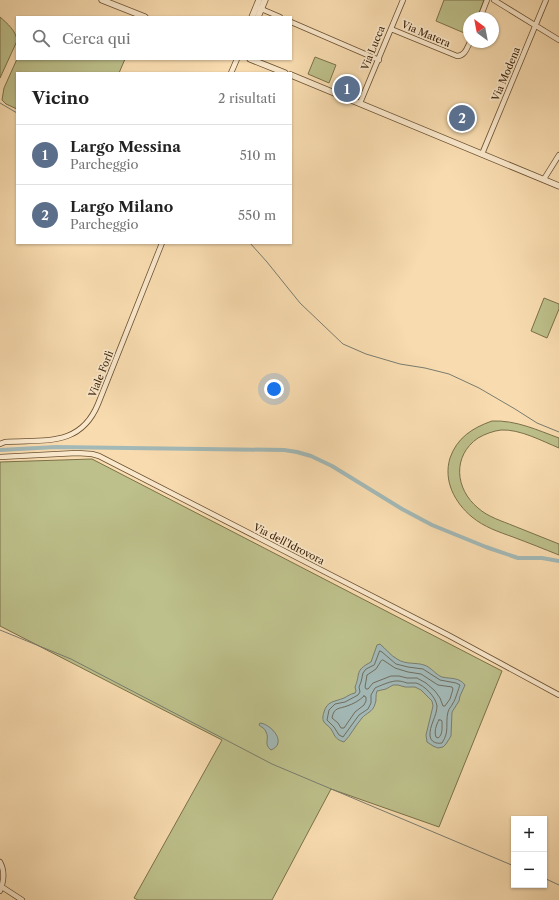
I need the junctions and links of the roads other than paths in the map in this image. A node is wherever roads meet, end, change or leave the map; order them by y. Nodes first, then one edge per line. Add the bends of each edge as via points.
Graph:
1 (102, 0) edge
2 (259, 0) edge
3 (265, 0) edge
4 (403, 0) edge
5 (487, 0) edge
6 (494, 0) edge
7 (546, 0) edge
8 (259, 8) junction
9 (482, 12) edge
10 (142, 16) edge
11 (253, 16) edge
12 (258, 16) edge
13 (278, 16) edge
14 (292, 22) edge
15 (535, 26) junction
16 (391, 29) junction
17 (559, 40) edge
18 (467, 48) edge
19 (236, 60) edge
20 (252, 60) edge
21 (379, 60) junction
22 (230, 72) edge
23 (282, 72) edge
24 (292, 75) edge
25 (360, 104) junction
26 (482, 154) junction
27 (559, 155) edge
28 (544, 179) junction
29 (559, 186) edge
30 (162, 244) edge
31 (0, 444) edge
32 (0, 457) edge
33 (559, 694) edge
34 (0, 862) edge
35 (1, 888) edge
36 (22, 900) edge

1 - 10 street
2 - 8 street
3 - 8 street
4 - 16 street, Via Lucca
5 - 9 street
6 - 15 street
7 - 15 street, Via Modena
8 - 11 street
8 - 12 street
8 - 13 street
14 - 21 street
15 - 17 street
15 - 26 street, Via Modena
16 - 18 street, Via Matera via 457,56 462,56
16 - 21 street, Via Lucca
19 - 22 street
20 - 23 street
21 - 25 street, Via Lucca
24 - 25 street
25 - 26 street
26 - 28 street
27 - 28 street
28 - 29 street
30 - 31 street, Viale Forlì via 101,399 89,421 70,436
32 - 33 street, Via dell'Idrovora via 77,453 99,456
34 - 35 street via 4,872
35 - 36 street

